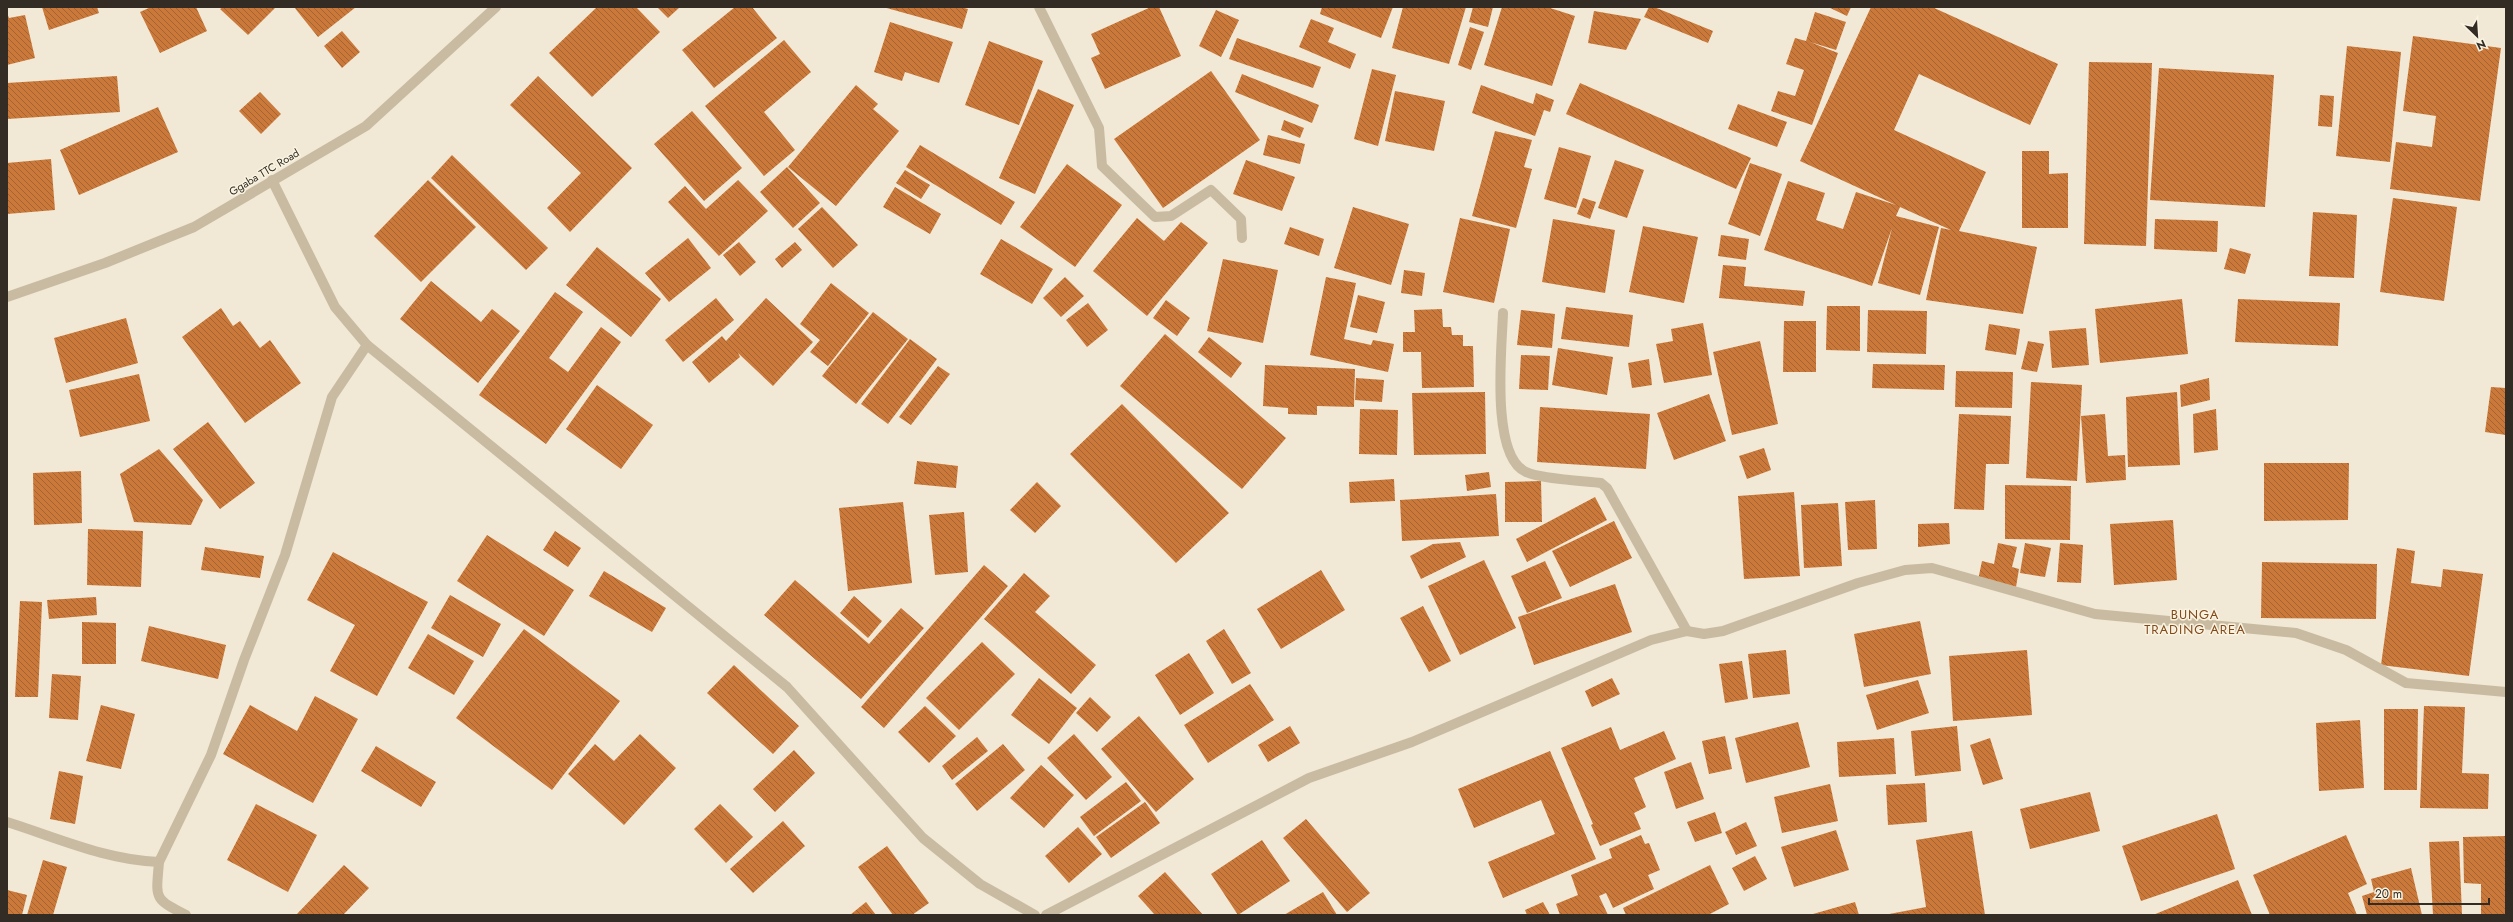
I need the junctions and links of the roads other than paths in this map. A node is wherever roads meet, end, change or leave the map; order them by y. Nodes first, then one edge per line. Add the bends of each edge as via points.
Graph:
1 (496, 7) edge
2 (1039, 7) edge
3 (272, 180) junction
4 (1242, 238) dead end
5 (7, 297) edge
6 (1503, 313) dead end
7 (367, 345) junction
8 (1687, 631) junction
9 (2506, 692) edge
10 (7, 822) edge
11 (159, 862) junction
12 (186, 915) edge
13 (1035, 915) edge
14 (1046, 915) edge

1 - 3 street, Ggaba TTC Road via 366,126
2 - 4 street via 1099,128 1102,166 1155,217 1171,216 1211,190 1241,219
3 - 5 street, Ggaba TTC Road via 194,227 105,263
3 - 7 street via 336,307
6 - 8 street via 1499,405 1508,451 1516,465 1526,472 1601,483 1607,488
7 - 11 street via 332,397 285,555 244,660 211,755
7 - 13 street via 787,687 923,838 980,884
8 - 9 street via 1704,634 1723,631 1858,583 1905,570 1932,568 2096,614 2296,633 2346,650 2406,683
8 - 14 street via 1651,640 1412,742 1309,778
10 - 11 street via 109,856 136,862
11 - 12 street via 157,896 162,902

